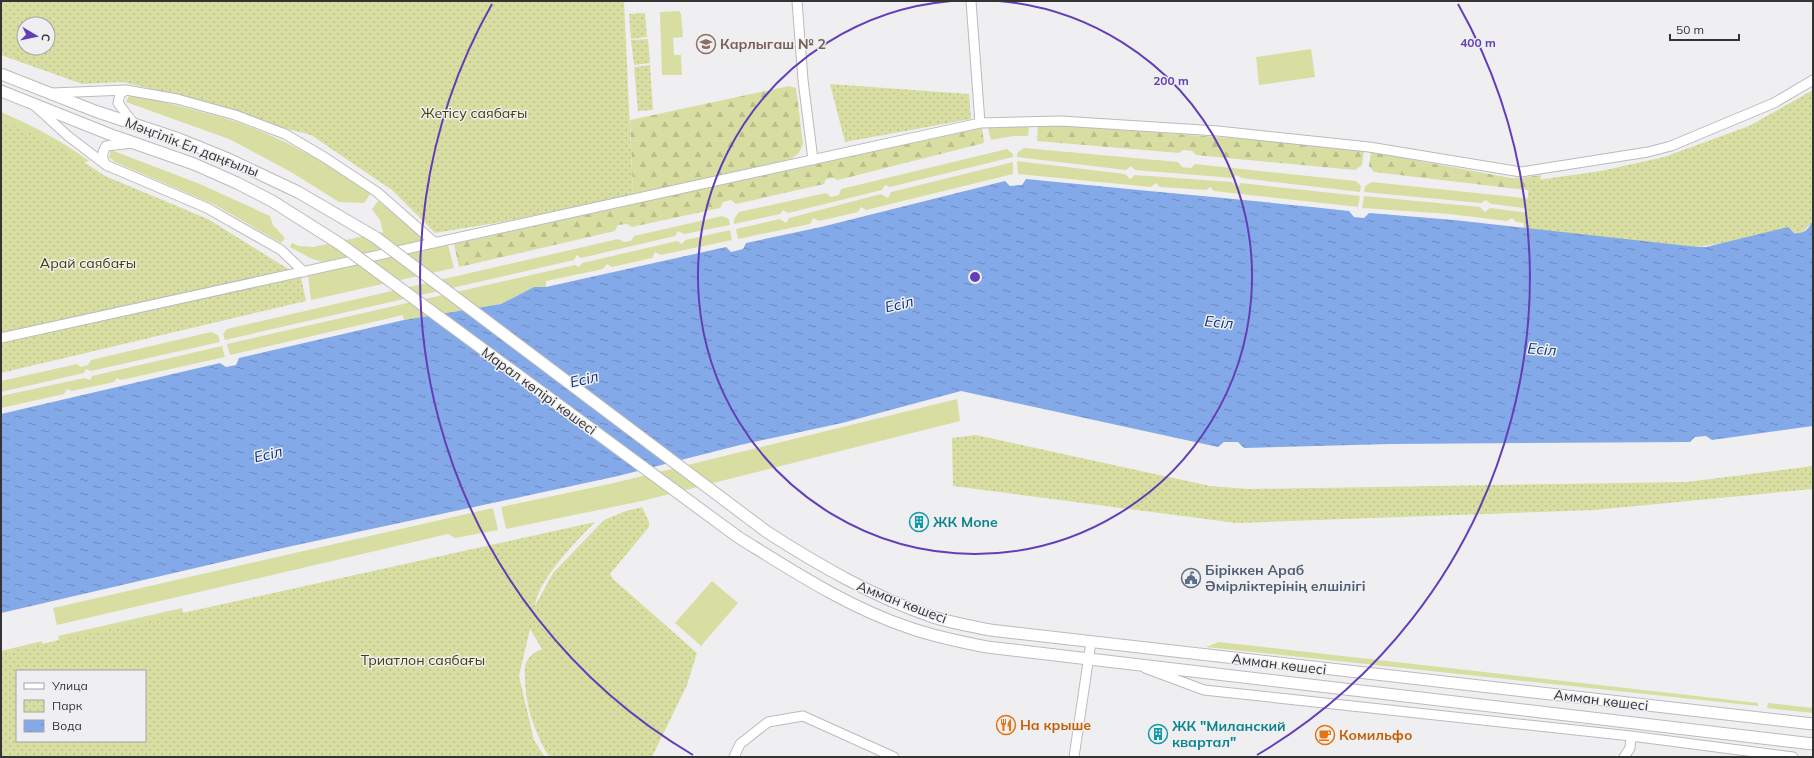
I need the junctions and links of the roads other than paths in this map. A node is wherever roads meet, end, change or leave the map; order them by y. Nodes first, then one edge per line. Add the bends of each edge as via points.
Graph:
1 (798, 1) edge
2 (971, 1) edge
3 (1, 70) edge
4 (1, 74) edge
5 (1813, 80) edge
6 (18, 81) junction
7 (126, 90) junction
8 (1, 92) edge
9 (48, 93) junction
10 (32, 104) junction
11 (980, 123) junction
12 (134, 124) junction
13 (135, 143) junction
14 (814, 160) junction
15 (106, 166) junction
16 (375, 238) joint
17 (435, 243) junction
18 (340, 244) joint
19 (304, 272) junction
20 (1, 338) edge
21 (767, 532) joint
22 (738, 537) joint
23 (1091, 642) junction
24 (1088, 658) junction
25 (1130, 663) junction
26 (1813, 724) edge
27 (1631, 736) junction
28 (1813, 744) edge
29 (734, 757) edge
30 (894, 757) edge
31 (1074, 757) edge
32 (1624, 757) edge
33 (1792, 757) edge

1 - 14 street via 803,80
2 - 11 street
3 - 6 main road
4 - 6 main road, Мәңгілік Ел даңғылы
5 - 11 street via 1774,103 1671,146 1521,172 1369,147 1218,131 1061,121
6 - 9 main road, Мәңгілік Ел даңғылы
7 - 9 street
7 - 12 street via 120,94 118,103
7 - 17 street via 192,103 235,115 284,134 377,192
8 - 10 main road, Мәңгілік Ел даңғылы
9 - 12 main road, Мәңгілік Ел даңғылы
10 - 13 main road, Мәңгілік Ел даңғылы
10 - 15 street
11 - 14 street
12 - 16 main road, Мәңгілік Ел даңғылы via 179,139 259,173 298,192
13 - 15 street via 106,146 102,158
13 - 18 main road, Мәңгілік Ел даңғылы via 237,182 272,200
14 - 17 street
15 - 19 street via 207,208 281,250
16 - 21 main road, Марал көпірі көшесі, bridge
17 - 19 street
18 - 22 main road, Марал көпірі көшесі, bridge
19 - 20 street
21 - 23 main road, Амман көшесі via 840,577 934,617 990,630
22 - 24 main road, Амман көшесі via 836,595 909,628 953,641
23 - 24 street
23 - 26 main road, Амман көшесі
24 - 25 main road, Амман көшесі
24 - 31 street
25 - 27 street, Амман көшесі via 1204,690
25 - 28 main road, Амман көшесі
27 - 32 street via 1630,748
27 - 33 street, Амман көшесі
29 - 30 street via 740,744 768,722 803,716

